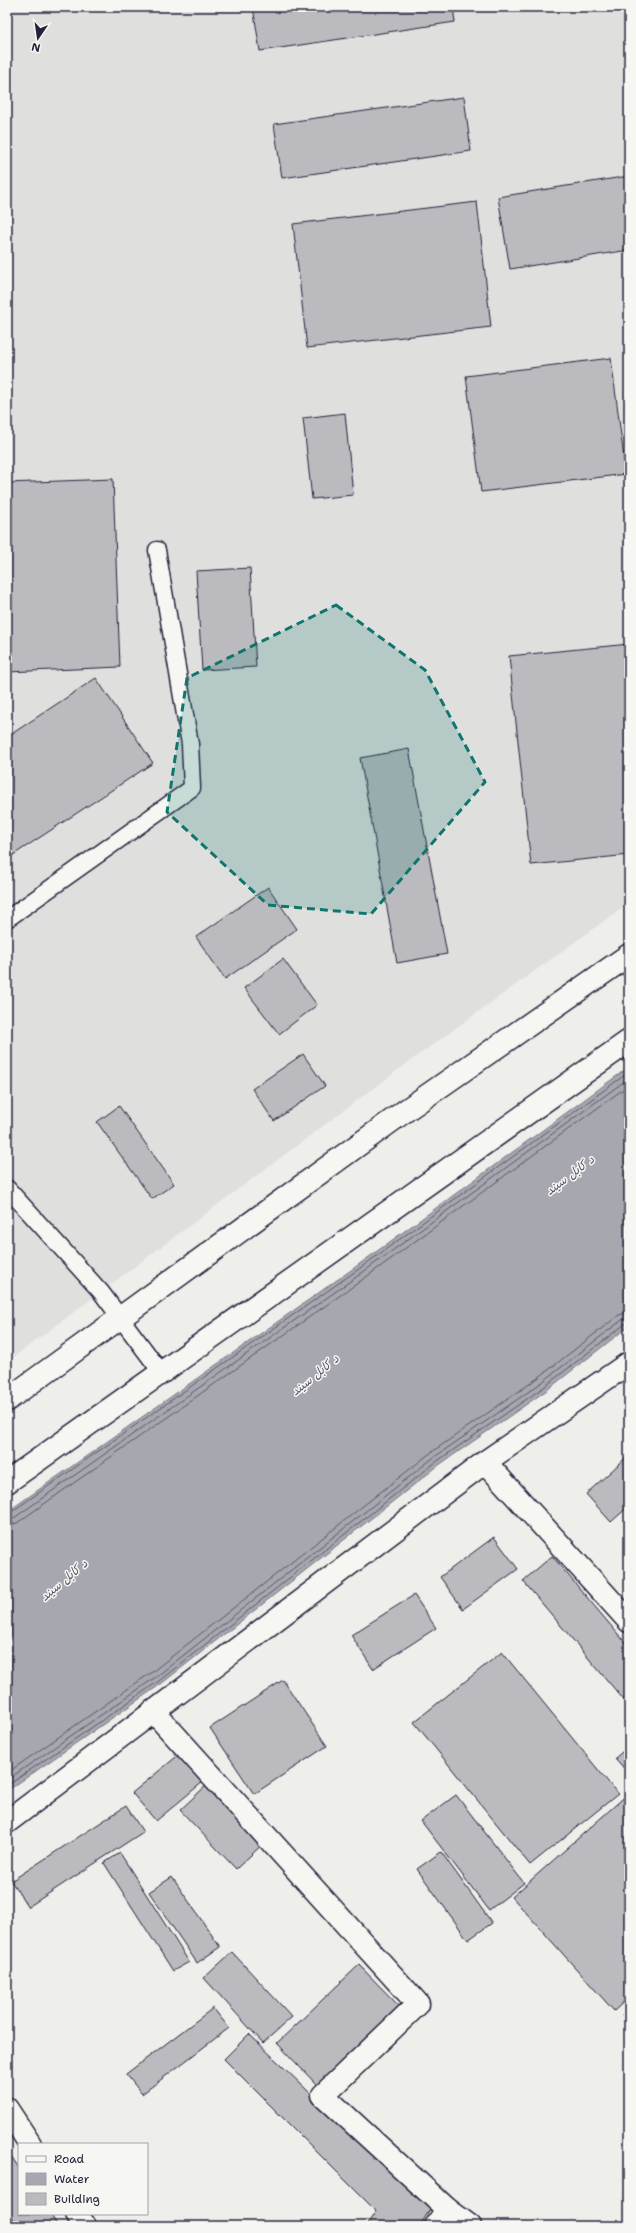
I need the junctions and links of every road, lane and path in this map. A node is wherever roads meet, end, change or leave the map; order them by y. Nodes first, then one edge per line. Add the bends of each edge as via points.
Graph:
1 (157, 550) dead end
2 (7, 919) edge
3 (629, 955) edge
4 (629, 1041) edge
5 (7, 1188) edge
6 (121, 1319) junction
7 (629, 1363) edge
8 (161, 1372) junction
9 (7, 1400) edge
10 (485, 1462) junction
11 (7, 1482) edge
12 (629, 1621) edge
13 (153, 1711) junction
14 (7, 1822) edge
15 (7, 2109) edge
16 (29, 2143) edge
17 (78, 2215) edge
18 (442, 2218) edge
19 (85, 2226) edge
20 (470, 2226) edge

1 - 2 lane via 190,744 192,788
3 - 6 street via 405,1111
4 - 8 street
5 - 6 lane
6 - 8 lane
6 - 9 street
7 - 10 street
8 - 11 street
10 - 12 street
10 - 13 street
13 - 14 street
13 - 18 street via 418,2004 323,2095
15 - 16 street
17 - 19 street
18 - 20 street

